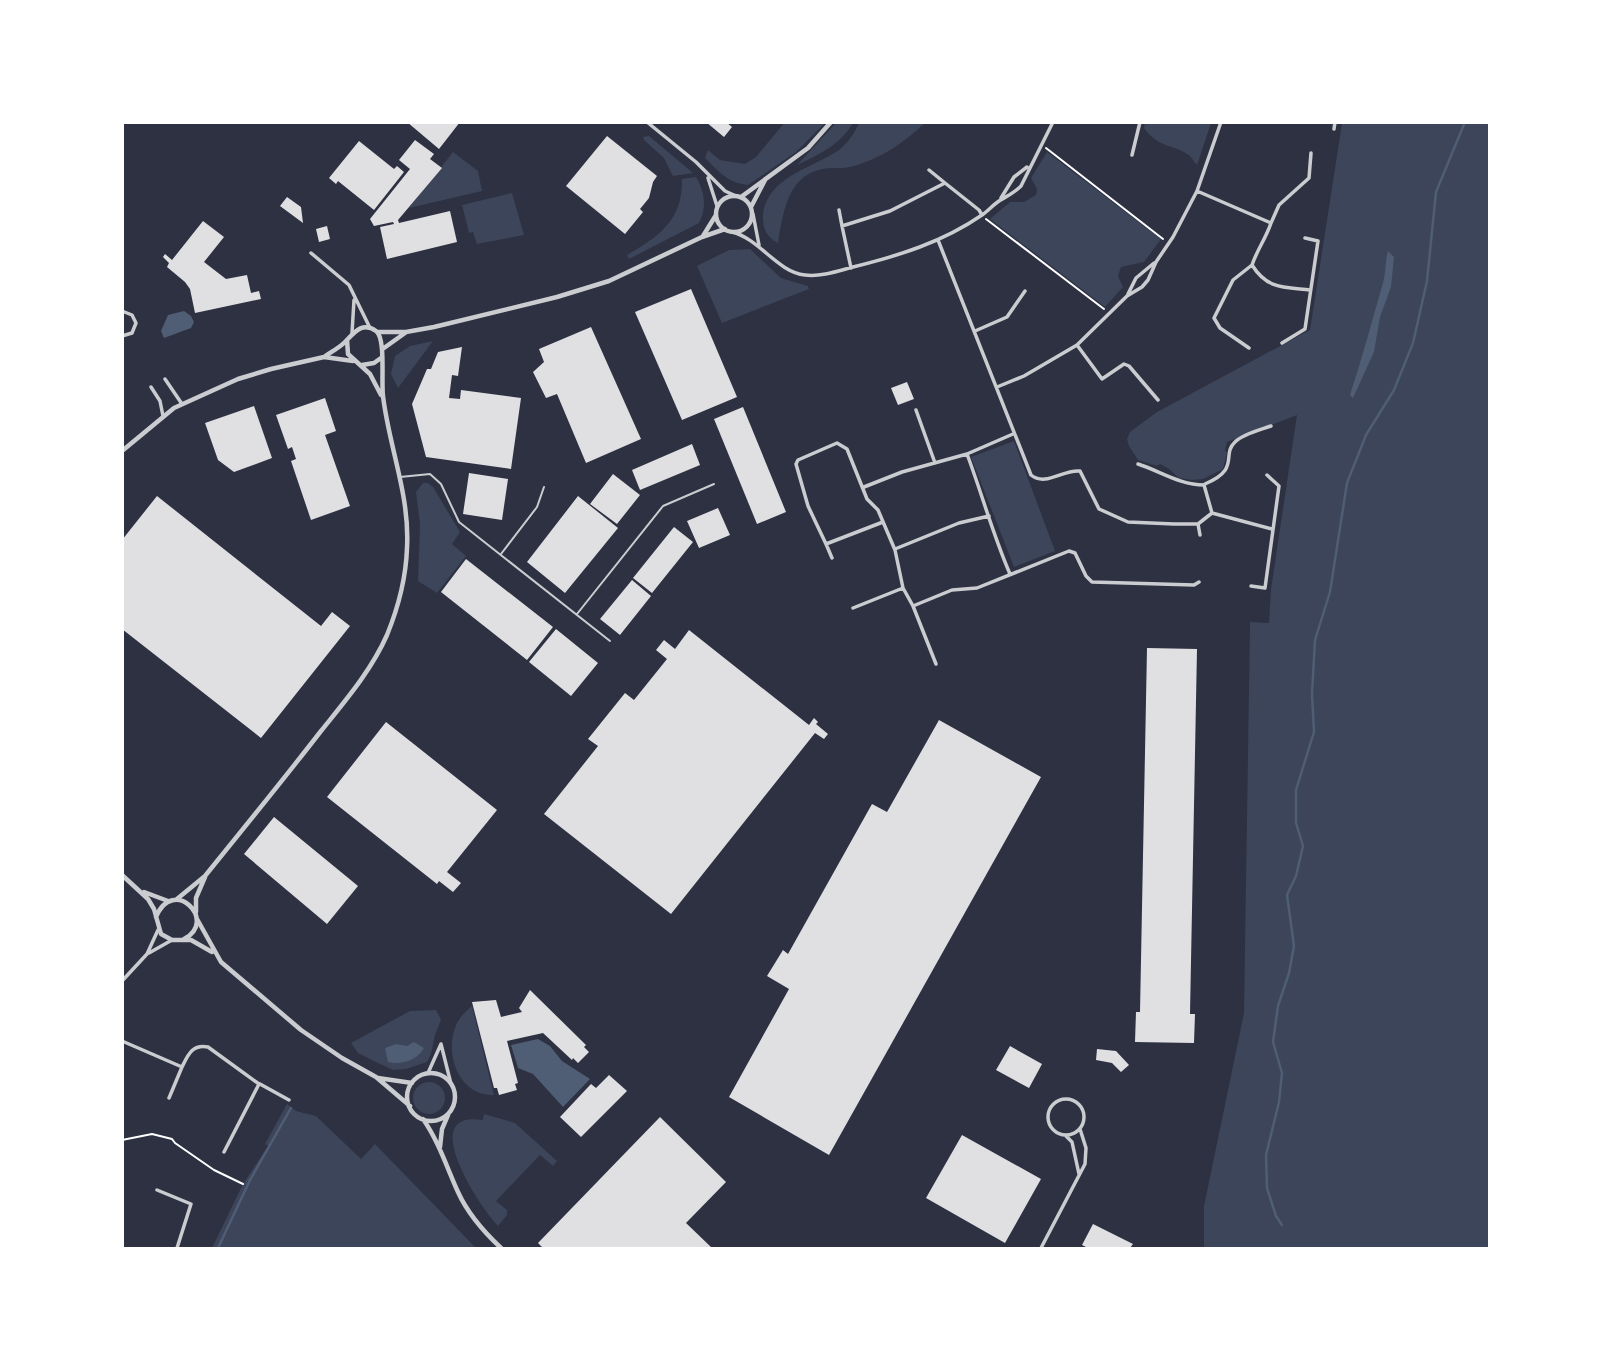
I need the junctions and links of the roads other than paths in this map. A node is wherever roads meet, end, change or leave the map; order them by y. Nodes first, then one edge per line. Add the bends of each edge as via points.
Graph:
1 (647, 122) edge
2 (831, 122) edge
3 (1053, 122) edge
4 (1140, 122) edge
5 (1221, 122) edge
6 (1335, 122) edge
7 (1334, 130) dead end
8 (1311, 153) dead end
9 (1132, 155) dead end
10 (1029, 166) junction
11 (929, 170) dead end
12 (707, 175) junction
13 (766, 180) junction
14 (944, 183) junction
15 (1197, 191) junction
16 (738, 197) junction
17 (1000, 200) junction
18 (717, 206) junction
19 (751, 207) junction
20 (839, 210) dead end
21 (753, 214) junction
22 (716, 215) junction
23 (982, 215) junction
24 (1271, 223) junction
25 (842, 226) junction
26 (725, 229) junction
27 (732, 232) junction
28 (702, 237) junction
29 (1305, 238) dead end
30 (938, 240) junction
31 (759, 245) junction
32 (311, 253) dead end
33 (1156, 262) junction
34 (1252, 265) junction
35 (851, 268) junction
36 (1025, 290) dead end
37 (1310, 290) junction
38 (1127, 296) junction
39 (354, 298) junction
40 (122, 311) edge
41 (370, 328) junction
42 (975, 331) junction
43 (378, 332) junction
44 (406, 332) junction
45 (352, 333) junction
46 (122, 336) edge
47 (347, 340) junction
48 (1282, 343) dead end
49 (1077, 345) junction
50 (384, 348) junction
51 (1249, 348) dead end
52 (324, 357) junction
53 (381, 358) junction
54 (353, 361) junction
55 (361, 365) junction
56 (165, 379) dead end
57 (151, 387) dead end
58 (997, 387) junction
59 (383, 399) junction
60 (1158, 400) dead end
61 (181, 404) junction
62 (916, 410) dead end
63 (163, 416) junction
64 (1271, 426) dead end
65 (1013, 434) junction
66 (122, 450) edge
67 (967, 454) junction
68 (935, 463) junction
69 (1138, 464) dead end
70 (1267, 475) dead end
71 (400, 477) junction
72 (714, 484) dead end
73 (1204, 485) junction
74 (544, 487) dead end
75 (864, 487) junction
76 (1212, 513) junction
77 (989, 516) junction
78 (883, 522) junction
79 (1198, 524) junction
80 (1272, 529) junction
81 (1200, 535) dead end
82 (826, 544) junction
83 (895, 550) junction
84 (500, 555) junction
85 (832, 558) dead end
86 (1010, 574) junction
87 (1199, 582) dead end
88 (1251, 586) dead end
89 (903, 588) junction
90 (913, 606) junction
91 (853, 608) dead end
92 (577, 615) junction
93 (610, 641) dead end
94 (936, 664) dead end
95 (122, 875) edge
96 (205, 876) junction
97 (140, 890) junction
98 (177, 899) junction
99 (169, 901) junction
100 (196, 916) junction
101 (156, 917) junction
102 (158, 930) junction
103 (172, 940) junction
104 (179, 940) junction
105 (147, 954) junction
106 (216, 954) junction
107 (122, 981) edge
108 (122, 1041) edge
109 (182, 1067) junction
110 (428, 1073) junction
111 (376, 1077) junction
112 (412, 1083) junction
113 (451, 1083) junction
114 (259, 1084) junction
115 (169, 1098) dead end
116 (289, 1100) dead end
117 (410, 1107) junction
118 (448, 1114) junction
119 (423, 1119) junction
120 (1080, 1129) junction
121 (1065, 1135) junction
122 (440, 1148) junction
123 (224, 1152) dead end
124 (1080, 1176) junction
125 (157, 1190) dead end
126 (177, 1248) edge
127 (501, 1248) edge
128 (1041, 1248) edge

1 - 12 street
2 - 13 street
3 - 10 street
4 - 9 street
5 - 15 street
6 - 7 street
8 - 24 street via 1307,181 1279,205
10 - 17 street via 1014,177
10 - 17 street via 1021,186
11 - 14 street
12 - 16 street
12 - 18 street
13 - 16 street
13 - 19 street
14 - 23 street
14 - 25 street via 890,211
15 - 24 street
15 - 33 street
16 - 18 street via 726,198
16 - 19 street
17 - 23 street
18 - 22 street
19 - 21 street
20 - 25 street
21 - 27 street via 746,227
21 - 31 street
22 - 26 street
22 - 28 street
23 - 30 street
24 - 34 street
25 - 35 street
26 - 27 street
26 - 28 street
27 - 31 street
28 - 44 street via 595,286 491,315
29 - 37 street via 1318,241
30 - 35 street
30 - 42 street
31 - 35 street via 785,267 804,275
32 - 39 street via 349,285
33 - 38 street via 1136,278
33 - 38 street via 1148,280
34 - 37 street via 1264,282
34 - 51 street via 1233,280 1214,318 1220,328
36 - 42 street via 1007,317
37 - 48 street via 1305,329
38 - 49 street
39 - 41 street
39 - 45 street
40 - 46 street via 136,323 132,333
41 - 43 street
41 - 45 street
42 - 58 street
43 - 44 street
43 - 50 street
44 - 50 street
45 - 47 street
47 - 52 street
47 - 54 street
49 - 58 street
49 - 60 street via 1102,379 1124,364
50 - 53 street
52 - 54 street
52 - 61 street via 238,379
53 - 55 street
53 - 59 street
54 - 55 street
55 - 59 street
56 - 61 street
57 - 63 street
58 - 65 street
59 - 71 street
61 - 63 street
62 - 68 street
63 - 66 street
64 - 73 street via 1232,444 1227,469
65 - 67 street
65 - 79 street via 1037,480 1080,471 1099,509 1128,522
67 - 68 street
67 - 77 street
68 - 75 street
69 - 73 street via 1184,484
70 - 80 street via 1279,486
71 - 84 lane via 430,474 441,484 459,522
71 - 96 street via 407,549 402,589 386,637 361,681
72 - 92 lane via 663,506
73 - 76 street
74 - 84 lane via 537,507
75 - 78 street
75 - 82 street via 847,449 836,443 798,460 802,491
76 - 79 street
76 - 80 street
77 - 83 street via 959,523
77 - 86 street
78 - 82 street
78 - 83 street
79 - 81 street
80 - 88 street via 1265,588
82 - 85 street
83 - 89 street
84 - 92 lane
86 - 87 street via 1069,551 1075,553 1092,582
86 - 90 street
89 - 90 street
89 - 91 street
90 - 94 street
92 - 93 lane
95 - 97 street
96 - 98 street
96 - 100 street
97 - 99 street
97 - 101 street
98 - 99 street
98 - 100 street via 188,904
99 - 101 street
100 - 104 street via 192,933
100 - 106 street
101 - 102 street
102 - 103 street
102 - 105 street
103 - 104 street
103 - 105 street
104 - 106 street via 199,943
105 - 107 street
106 - 111 street via 301,1030
108 - 109 street
109 - 114 street via 193,1049 208,1047
109 - 115 street
110 - 112 street
110 - 113 street via 442,1075
110 - 113 street via 441,1044
111 - 112 street
111 - 117 street
112 - 117 street
113 - 118 street via 455,1097
114 - 116 street
114 - 123 street
117 - 119 street
118 - 119 street
118 - 122 street
119 - 122 street
120 - 121 street
120 - 121 street via 1085,1118 1082,1107 1072,1100 1060,1100 1051,1107 1047,1120
120 - 124 street via 1086,1148
121 - 124 street via 1072,1142
122 - 127 street via 460,1196
124 - 128 street
125 - 126 street via 191,1204

